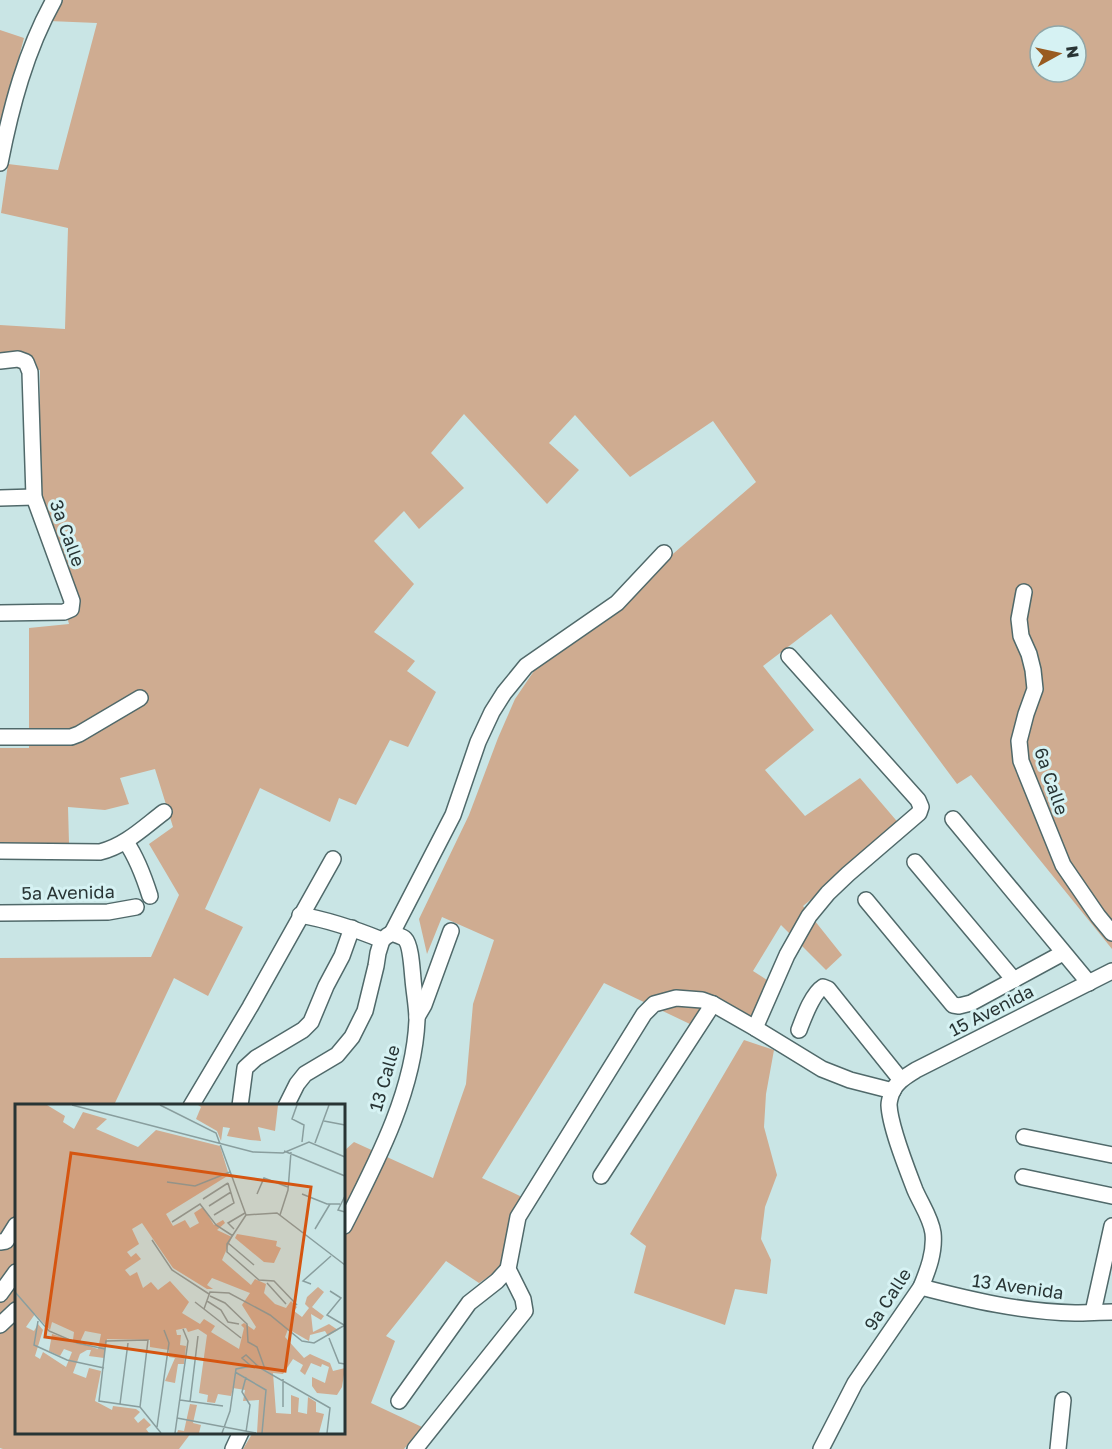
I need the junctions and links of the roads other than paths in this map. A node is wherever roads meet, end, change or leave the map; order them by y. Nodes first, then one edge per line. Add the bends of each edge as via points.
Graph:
1 (54, 0) edge
2 (0, 163) edge
3 (0, 361) edge
4 (34, 497) junction
5 (0, 498) edge
6 (664, 553) dead end
7 (1024, 592) dead end
8 (0, 612) edge
9 (789, 656) dead end
10 (140, 698) dead end
11 (0, 737) edge
12 (164, 812) dead end
13 (953, 819) dead end
14 (131, 838) junction
15 (0, 851) edge
16 (333, 859) dead end
17 (915, 862) dead end
18 (150, 896) dead end
19 (866, 900) dead end
20 (136, 907) dead end
21 (0, 913) edge
22 (300, 915) junction
23 (352, 928) junction
24 (451, 932) dead end
25 (1112, 933) edge
26 (391, 937) junction
27 (1064, 952) junction
28 (1112, 971) edge
29 (1014, 980) junction
30 (1089, 983) junction
31 (713, 1004) junction
32 (417, 1017) junction
33 (755, 1028) junction
34 (799, 1030) dead end
35 (897, 1085) junction
36 (192, 1104) edge
37 (240, 1104) edge
38 (287, 1104) edge
39 (1024, 1137) dead end
40 (1112, 1155) edge
41 (601, 1176) dead end
42 (1023, 1177) dead end
43 (1112, 1196) edge
44 (345, 1224) edge
45 (15, 1226) edge
46 (1112, 1226) edge
47 (0, 1242) edge
48 (508, 1269) junction
49 (15, 1273) edge
50 (921, 1287) junction
51 (0, 1294) edge
52 (15, 1311) edge
53 (1093, 1312) junction
54 (1112, 1312) edge
55 (0, 1324) edge
56 (1063, 1400) dead end
57 (399, 1401) dead end
58 (240, 1434) edge
59 (233, 1449) edge
60 (415, 1449) edge
61 (821, 1449) edge
62 (1058, 1449) edge

1 - 2 street via 17,90
3 - 4 street, 3a Calle via 18,359 26,362 30,372
4 - 5 street
4 - 8 street, 3a Calle via 72,601 71,609
6 - 26 street via 617,603 526,666 504,693 478,742 453,815
7 - 25 street, 6a Calle via 1018,619 1035,689 1019,741 1021,761 1063,865
9 - 33 street via 921,807 919,813 828,893 809,916
10 - 11 street via 71,737
12 - 14 street
13 - 27 street
14 - 15 street via 100,852
14 - 18 street via 132,851
16 - 22 street
17 - 29 street
19 - 29 street via 953,1005 971,1003
20 - 21 street, 5a Avenida via 108,912
22 - 23 street
22 - 36 street
23 - 26 street
23 - 37 street via 311,1022 245,1068
24 - 32 street
26 - 32 street, 13 Calle via 408,942
26 - 38 street via 378,953 365,1011 352,1037 337,1055 305,1074
27 - 29 street
27 - 30 street
28 - 30 street, 15 Avenida
30 - 35 street, 15 Avenida via 916,1070
31 - 33 street
31 - 41 street
31 - 48 street via 676,998 654,1004 644,1014 519,1217
32 - 44 street, 13 Calle via 408,1078 379,1157
33 - 35 street via 822,1069 850,1080
34 - 35 street via 818,990 828,989
35 - 50 street, 9a Calle via 889,1104 893,1126 933,1232 933,1249
39 - 40 street
42 - 43 street
45 - 47 street
46 - 53 street
48 - 57 street via 469,1303
48 - 60 street via 525,1311
49 - 51 street
50 - 53 street, 13 Avenida via 1008,1307
50 - 61 street, 9a Calle via 855,1383
52 - 55 street
53 - 54 street, 13 Avenida
56 - 62 street
58 - 59 street

